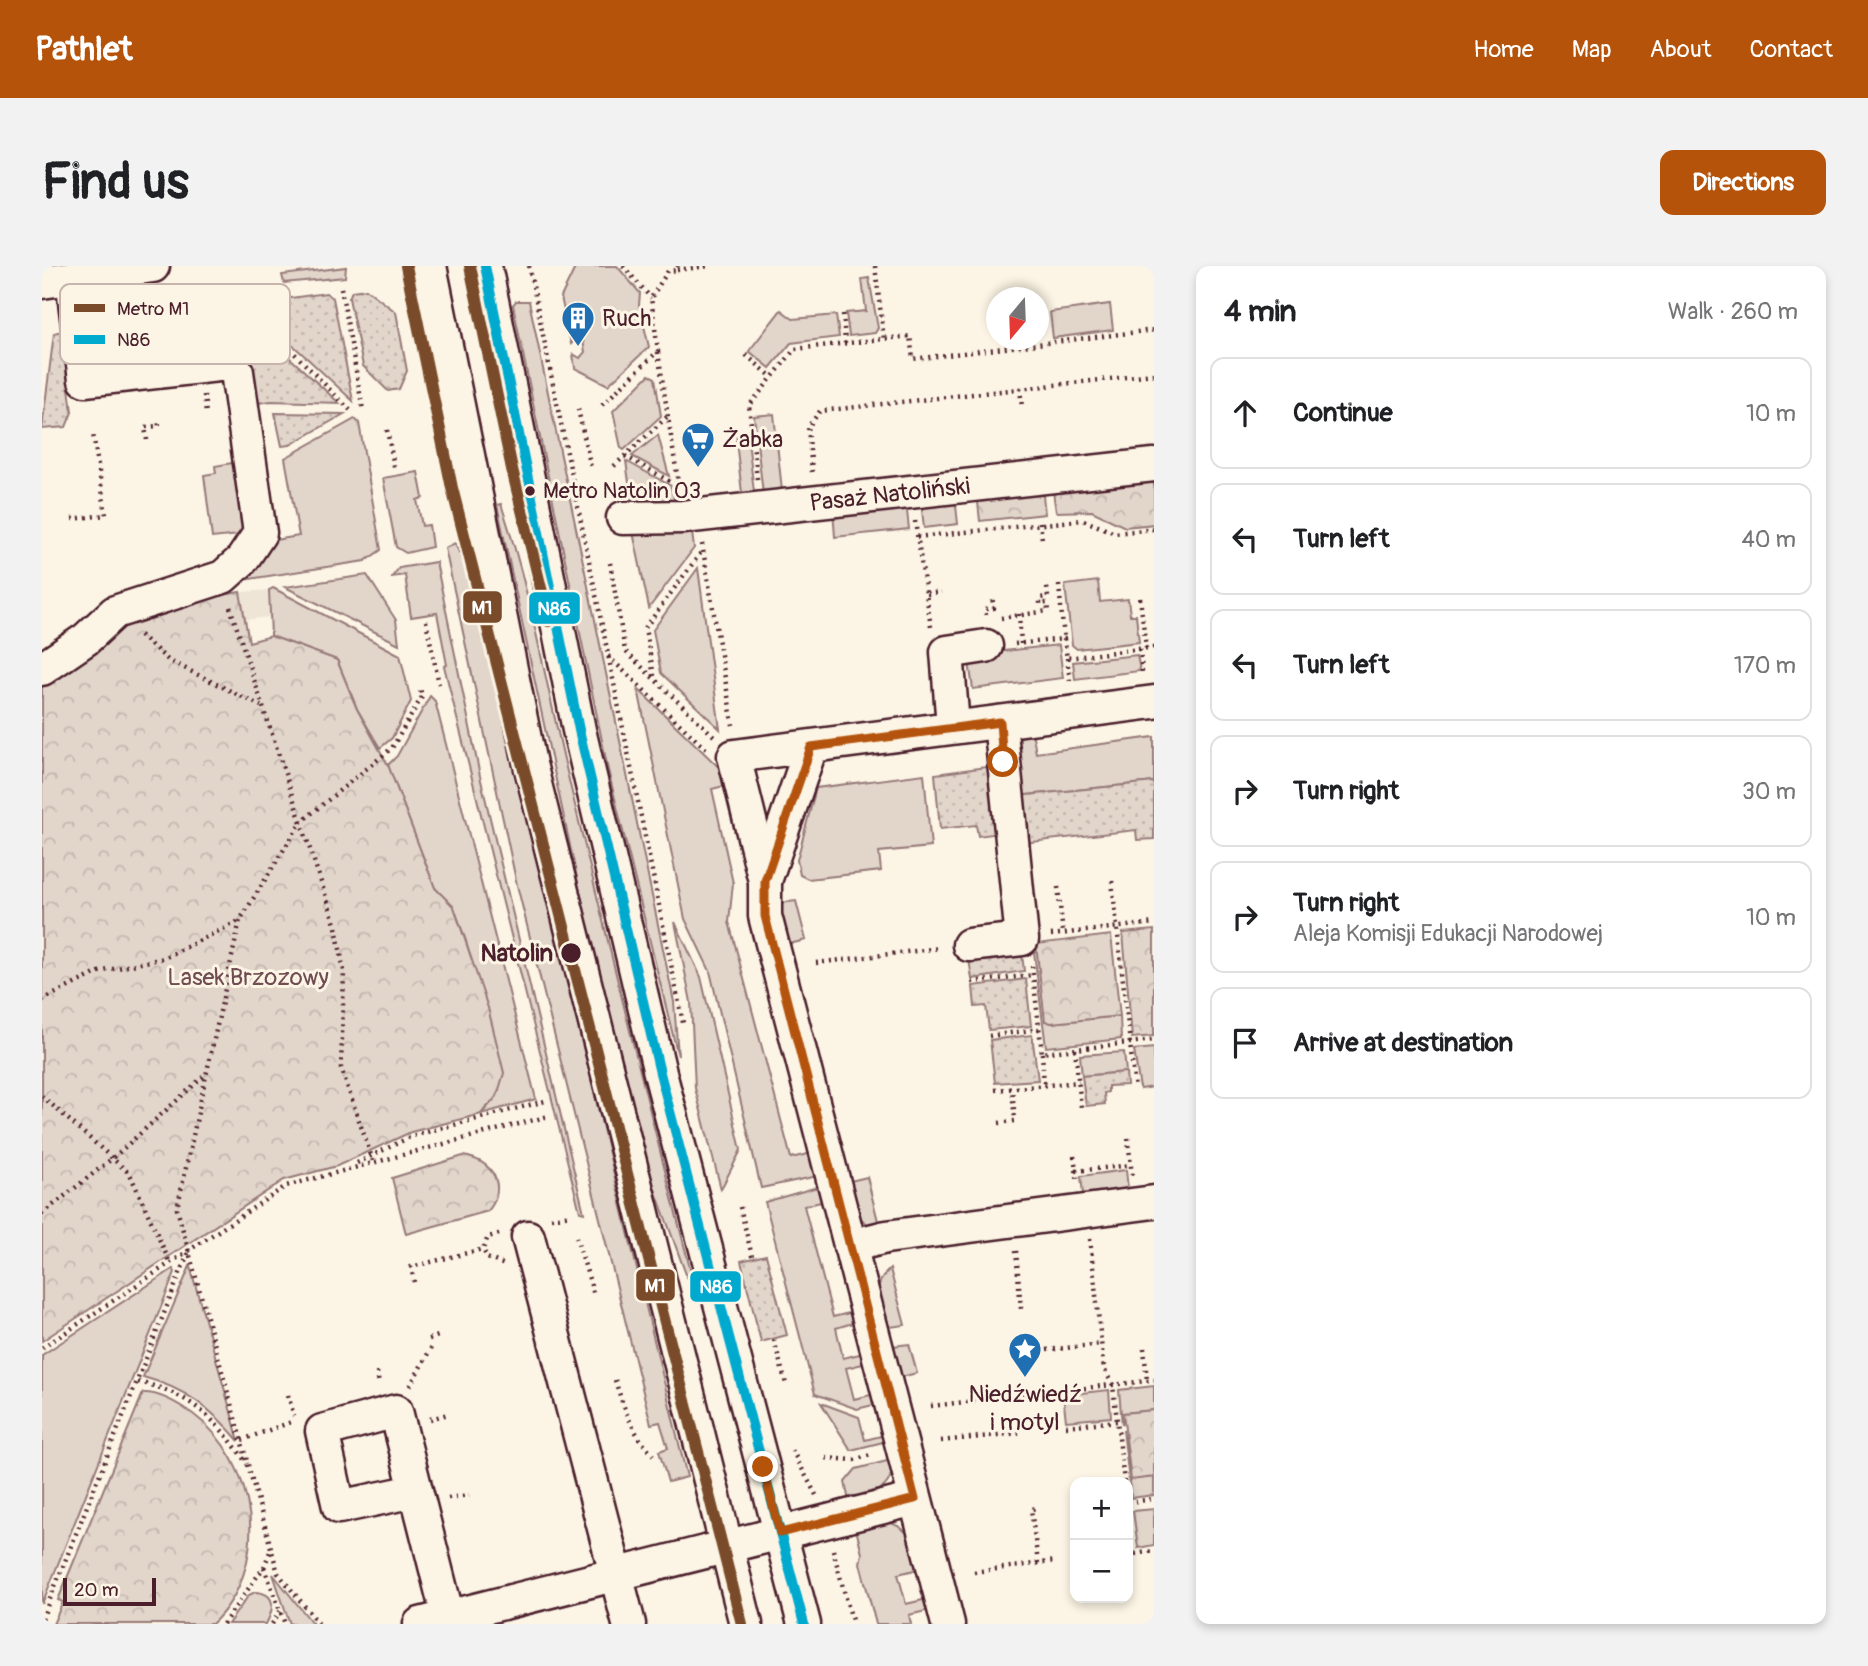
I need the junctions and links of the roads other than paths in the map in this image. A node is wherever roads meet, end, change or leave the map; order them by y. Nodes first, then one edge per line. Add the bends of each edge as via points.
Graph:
1 (153, 266) edge
2 (430, 266) edge
3 (485, 266) edge
4 (57, 280) edge
5 (81, 364) edge
6 (227, 364) edge
7 (227, 364) edge
8 (1154, 465) edge
9 (623, 519) dead end
10 (989, 633) road end
11 (42, 669) edge
12 (1154, 702) edge
13 (1000, 722) junction
14 (953, 726) junction
15 (811, 747) junction
16 (765, 881) junction
17 (955, 946) road end
18 (1154, 1202) edge
19 (528, 1237) dead end
20 (850, 1246) junction
21 (415, 1491) junction
22 (915, 1499) junction
23 (780, 1533) junction
24 (724, 1547) junction
25 (616, 1576) junction
26 (434, 1620) edge
27 (629, 1624) edge
28 (746, 1624) edge
29 (804, 1624) edge
30 (948, 1624) edge

1 - 4 street
2 - 24 street via 530,764
3 - 23 street via 579,730 660,1073
5 - 6 street via 85,380
7 - 11 street via 237,372 260,533 242,560 223,577 115,612
8 - 9 street, Pasaż Natoliński via 683,517
10 - 14 street via 947,652
12 - 13 street
13 - 14 street
13 - 17 street via 1022,939
14 - 15 street
15 - 16 street
15 - 16 street via 735,754
16 - 20 street via 765,916
18 - 20 street via 1082,1198 1013,1220
19 - 25 street
20 - 22 street
21 - 21 street via 396,1411 322,1431 339,1507
21 - 26 street
22 - 23 street
22 - 30 street
23 - 24 street
23 - 29 street
24 - 25 street
24 - 28 street
25 - 26 street
25 - 27 street

